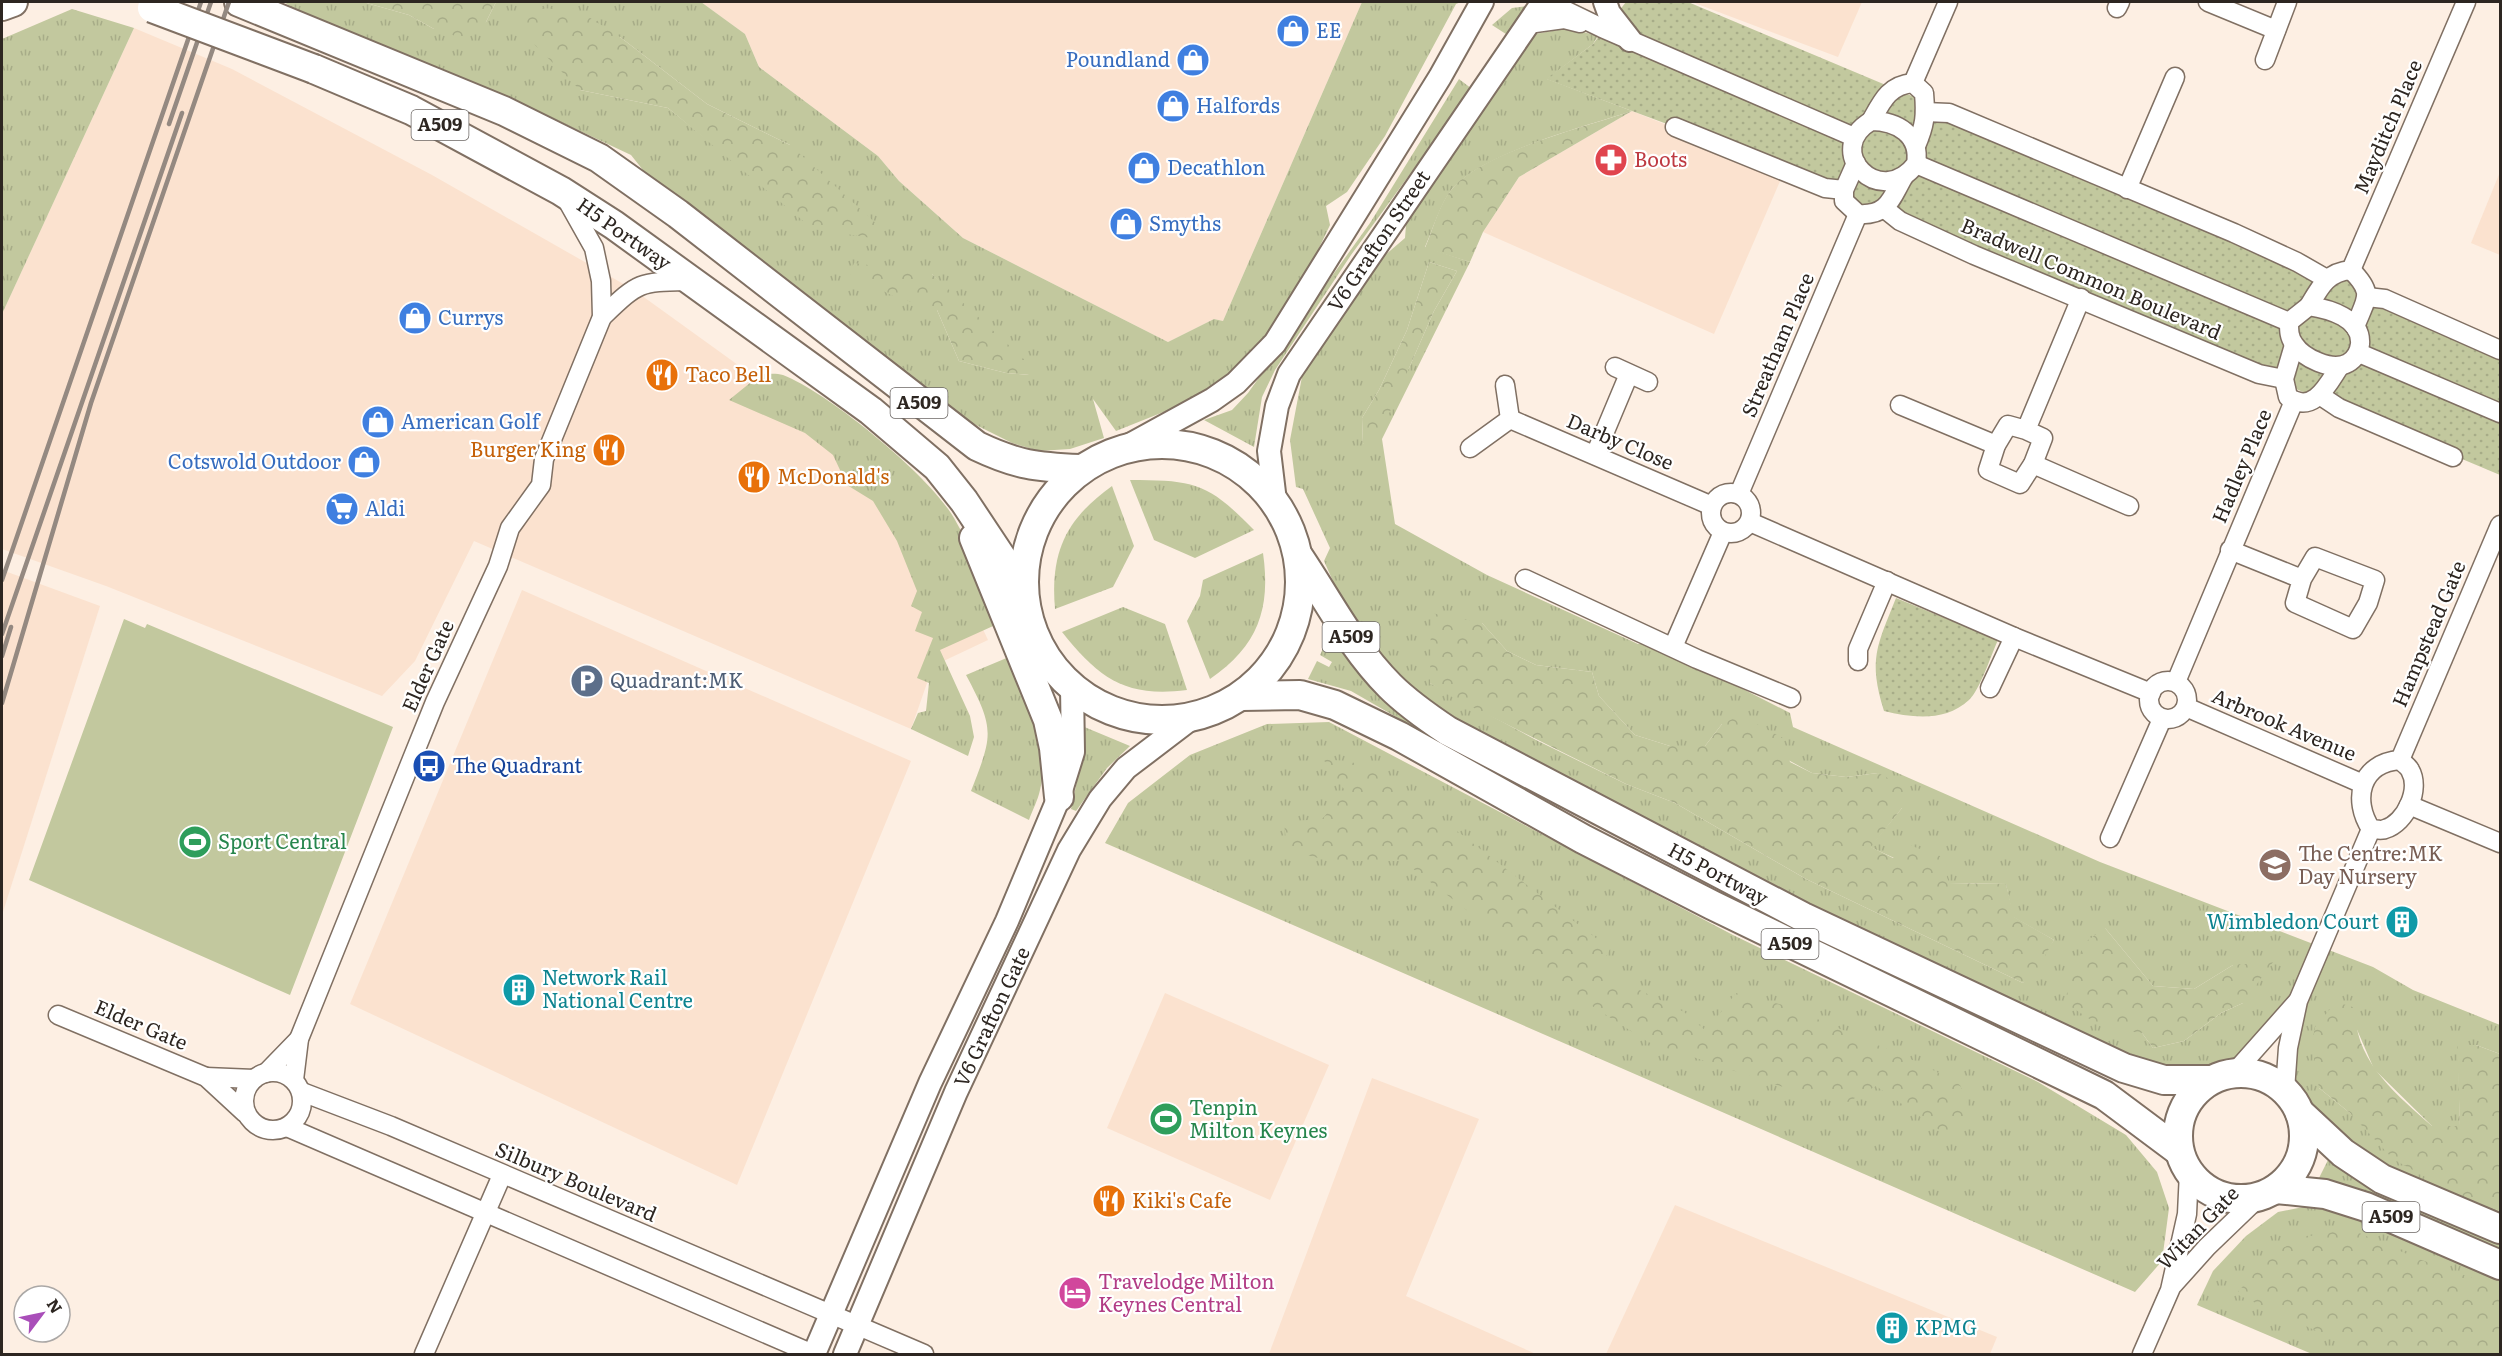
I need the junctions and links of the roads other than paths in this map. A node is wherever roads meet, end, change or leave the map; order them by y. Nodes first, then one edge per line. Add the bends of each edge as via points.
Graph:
1 (13, 2) edge
2 (239, 2) edge
3 (1543, 2) edge
4 (1548, 2) edge
5 (1605, 2) edge
6 (1948, 2) edge
7 (2208, 2) edge
8 (2287, 2) edge
9 (2466, 2) edge
10 (144, 5) edge
11 (2, 6) edge
12 (1483, 7) edge
13 (1602, 28) junction
14 (1523, 30) junction
15 (2276, 30) junction
16 (1630, 40) junction
17 (2265, 60) dead end
18 (2175, 77) dead end
19 (1913, 83) junction
20 (1925, 112) junction
21 (1871, 121) junction
22 (1675, 127) dead end
23 (1854, 137) junction
24 (1912, 162) junction
25 (1856, 163) junction
26 (2127, 189) junction
27 (1844, 190) junction
28 (561, 191) junction
29 (1885, 209) junction
30 (1858, 214) junction
31 (2351, 270) junction
32 (2325, 278) junction
33 (691, 280) junction
34 (2367, 297) junction
35 (2081, 298) junction
36 (2309, 306) junction
37 (602, 317) junction
38 (2289, 322) junction
39 (2355, 327) junction
40 (2295, 345) junction
41 (2500, 350) edge
42 (2359, 353) junction
43 (2340, 366) junction
44 (2284, 380) junction
45 (1648, 382) dead end
46 (1505, 385) dead end
47 (2321, 396) junction
48 (2294, 401) junction
49 (1900, 405) dead end
50 (2500, 413) edge
51 (1510, 419) junction
52 (2026, 430) junction
53 (1996, 445) junction
54 (1470, 448) dead end
55 (1108, 455) junction
56 (1595, 455) junction
57 (2453, 457) dead end
58 (2033, 464) junction
59 (1739, 494) junction
60 (1275, 501) junction
61 (1712, 506) junction
62 (2129, 506) dead end
63 (1750, 522) junction
64 (2500, 525) edge
65 (1723, 532) junction
66 (2230, 550) junction
67 (1299, 557) junction
68 (1525, 579) dead end
69 (2302, 579) junction
70 (1887, 581) junction
71 (1020, 608) junction
72 (2014, 637) junction
73 (1673, 647) junction
74 (1036, 661) junction
75 (1857, 662) dead end
76 (2176, 682) junction
77 (1072, 688) junction
78 (1990, 688) dead end
79 (2151, 693) junction
80 (1791, 698) dead end
81 (2186, 707) junction
82 (1212, 710) junction
83 (2162, 718) junction
84 (2400, 760) junction
85 (2363, 784) junction
86 (1059, 797) junction
87 (2409, 806) junction
88 (2371, 829) junction
89 (2110, 838) dead end
90 (2500, 843) edge
91 (2298, 1001) junction
92 (58, 1015) dead end
93 (299, 1039) junction
94 (260, 1076) junction
95 (2222, 1076) junction
96 (206, 1077) junction
97 (298, 1086) junction
98 (2293, 1101) junction
99 (245, 1113) junction
100 (287, 1127) junction
101 (2184, 1162) junction
102 (502, 1175) junction
103 (2267, 1193) junction
104 (486, 1215) junction
105 (2500, 1229) edge
106 (2500, 1265) edge
107 (2170, 1290) junction
108 (832, 1313) junction
109 (858, 1324) junction
110 (920, 1353) edge
111 (424, 1354) edge
112 (813, 1354) edge
113 (845, 1354) edge
114 (2142, 1354) edge

1 - 11 main road
2 - 55 main road, A509 via 504,111 599,158 678,214 977,446 1008,461 1033,467
3 - 14 street, V6 Grafton Street
4 - 13 street
5 - 16 street
6 - 19 street
7 - 15 street
8 - 15 street
9 - 31 street, Mayditch Place
10 - 28 main road, H5 Portway / A509, bridge via 411,110
12 - 55 street, V6 Grafton Street via 1275,343 1236,383 1212,400
13 - 14 street via 1564,19
13 - 16 street
14 - 60 street, V6 Grafton Street via 1289,374 1277,406 1269,451
15 - 17 street
16 - 23 street
18 - 26 street
19 - 20 street via 1924,93
19 - 21 street via 1891,89
20 - 24 street via 1926,124
20 - 26 street via 1949,113
21 - 23 street
21 - 24 street via 1898,125 1906,131
22 - 27 street via 1825,188
23 - 25 street via 1852,153
24 - 25 street via 1883,182 1862,173
24 - 29 street
24 - 38 street, Bradwell Common Boulevard
25 - 27 street
26 - 32 street via 2244,238
27 - 30 street via 1844,201
28 - 33 main road, H5 Portway / A509
28 - 37 street, Elder Gate via 594,248 601,281
29 - 30 street via 1872,215
29 - 35 street, Bradwell Common Boulevard via 1900,221 1974,255
30 - 59 street, Streatham Place
31 - 32 street
31 - 34 street via 2365,284
32 - 36 street
33 - 37 street, Elder Gate via 645,282
33 - 71 main road, H5 Portway / A509 via 871,411 937,467 964,501
34 - 39 street
34 - 41 street via 2385,299
35 - 44 street, Bradwell Common Boulevard via 2259,374
35 - 52 street
36 - 38 street
36 - 39 street via 2342,315
37 - 93 street, Elder Gate via 544,459 541,485 510,528 498,566 435,702
38 - 40 street via 2289,335
39 - 42 street
40 - 43 street via 2314,361
40 - 44 street
42 - 43 street
42 - 50 street
43 - 47 street
44 - 48 street via 2288,397
45 - 56 street via 1622,370
46 - 51 street
47 - 48 street via 2307,402
47 - 57 street via 2339,408
48 - 66 street, Hadley Place
49 - 53 street
51 - 54 street
51 - 56 street, Darby Close
52 - 53 street via 2008,425
52 - 58 street via 2043,438
53 - 58 street via 1988,470 2020,484
55 - 60 main road, A509 via 1164,442 1203,448 1239,466
55 - 71 main road via 1060,487 1031,534
56 - 61 street, Darby Close
58 - 62 street
59 - 61 street via 1720,496
59 - 63 street via 1751,509
60 - 67 main road, A509
61 - 65 street via 1711,518
63 - 65 street via 1736,533
63 - 70 street
64 - 84 street, Hampstead Gate
65 - 73 street
66 - 69 street, Hadley Place
66 - 76 street, Hadley Place
67 - 82 main road, A509 via 1302,592 1298,614 1280,656 1264,677
67 - 95 main road, H5 Portway / A509 via 1339,621 1388,684 1415,709 1448,731 1803,917 2124,1068 2164,1080
68 - 73 street
69 - 69 street via 2315,557 2375,580 2368,603 2352,629 2295,603
70 - 72 street
70 - 75 street via 1858,649
71 - 74 main road, H5 Portway
72 - 78 street
72 - 79 street
73 - 80 street
74 - 77 main road, A509
74 - 86 main road
76 - 79 street via 2164,682
76 - 81 street via 2187,695
77 - 82 main road, A509 via 1100,706 1127,716 1164,721
77 - 86 street, V6 Grafton Gate via 1073,752
79 - 83 street via 2152,711
81 - 83 street via 2174,719
81 - 85 street, Arbrook Avenue
82 - 101 main road, H5 Portway / A509 via 1300,695 1335,705 1712,905 2104,1095
82 - 109 street, V6 Grafton Gate via 1126,768 1082,826 956,1092
83 - 89 street
84 - 85 street via 2386,761
84 - 87 street via 2410,770 2414,788
85 - 88 street via 2362,815
86 - 108 street, V6 Grafton Gate
87 - 88 street via 2385,830
87 - 90 street
88 - 91 street
91 - 95 street
91 - 98 street via 2288,1048
92 - 96 street, Elder Gate
93 - 94 street, Elder Gate
93 - 97 street, Elder Gate
94 - 96 street, Elder Gate
94 - 97 street via 285,1075
94 - 99 street via 245,1094
95 - 98 main road via 2253,1073 2270,1079
95 - 101 main road via 2194,1093 2183,1110 2178,1130
96 - 99 street, Elder Gate
97 - 100 street via 302,1106
97 - 102 street, Silbury Boulevard
98 - 103 main road via 2305,1134 2302,1155 2292,1174
98 - 105 main road, A509 via 2343,1153 2382,1179
99 - 100 street via 266,1130
100 - 104 street
101 - 103 main road via 2203,1186 2220,1196 2239,1200
101 - 107 street, Witan Gate via 2187,1214
102 - 104 street
102 - 108 street, Silbury Boulevard
103 - 106 main road, A509 via 2325,1194 2366,1206
103 - 107 street, Witan Gate via 2206,1247
104 - 111 street
104 - 112 street
107 - 114 street, Witan Gate
108 - 109 street, Silbury Boulevard
108 - 112 street, V6 Grafton Gate
109 - 110 street
109 - 113 street, V6 Grafton Gate

